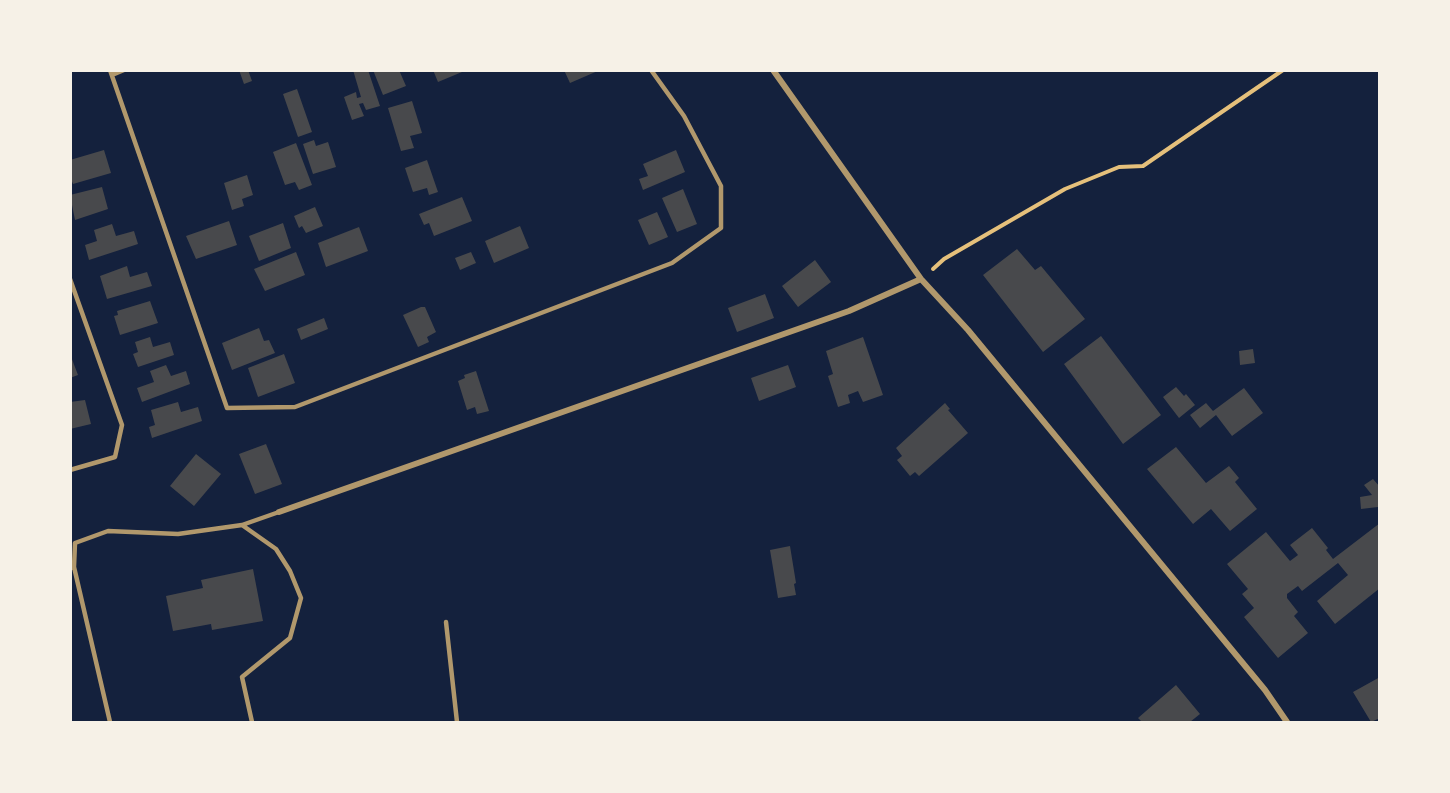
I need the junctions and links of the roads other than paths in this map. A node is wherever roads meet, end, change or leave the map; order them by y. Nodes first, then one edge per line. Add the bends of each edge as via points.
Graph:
1 (124, 70) edge
2 (651, 70) edge
3 (773, 70) edge
4 (111, 73) edge
5 (70, 279) edge
6 (921, 279) junction
7 (79, 302) junction
8 (70, 304) edge
9 (70, 470) edge
10 (279, 512) joint
11 (242, 525) junction
12 (72, 567) edge
13 (446, 622) dead end
14 (110, 723) edge
15 (252, 723) edge
16 (457, 723) edge
17 (1287, 723) edge

1 - 4 lane
2 - 4 lane via 684,116 722,186 721,228 672,263 295,407 238,408 227,408
3 - 6 street
5 - 7 lane
6 - 10 street via 849,311
6 - 17 street via 968,330 1242,662
7 - 8 lane
7 - 9 lane via 122,425 115,457
10 - 11 lane
11 - 12 lane via 178,534 108,531 75,543
11 - 15 lane via 276,549 301,598 290,638 242,677
12 - 14 lane
13 - 16 lane

